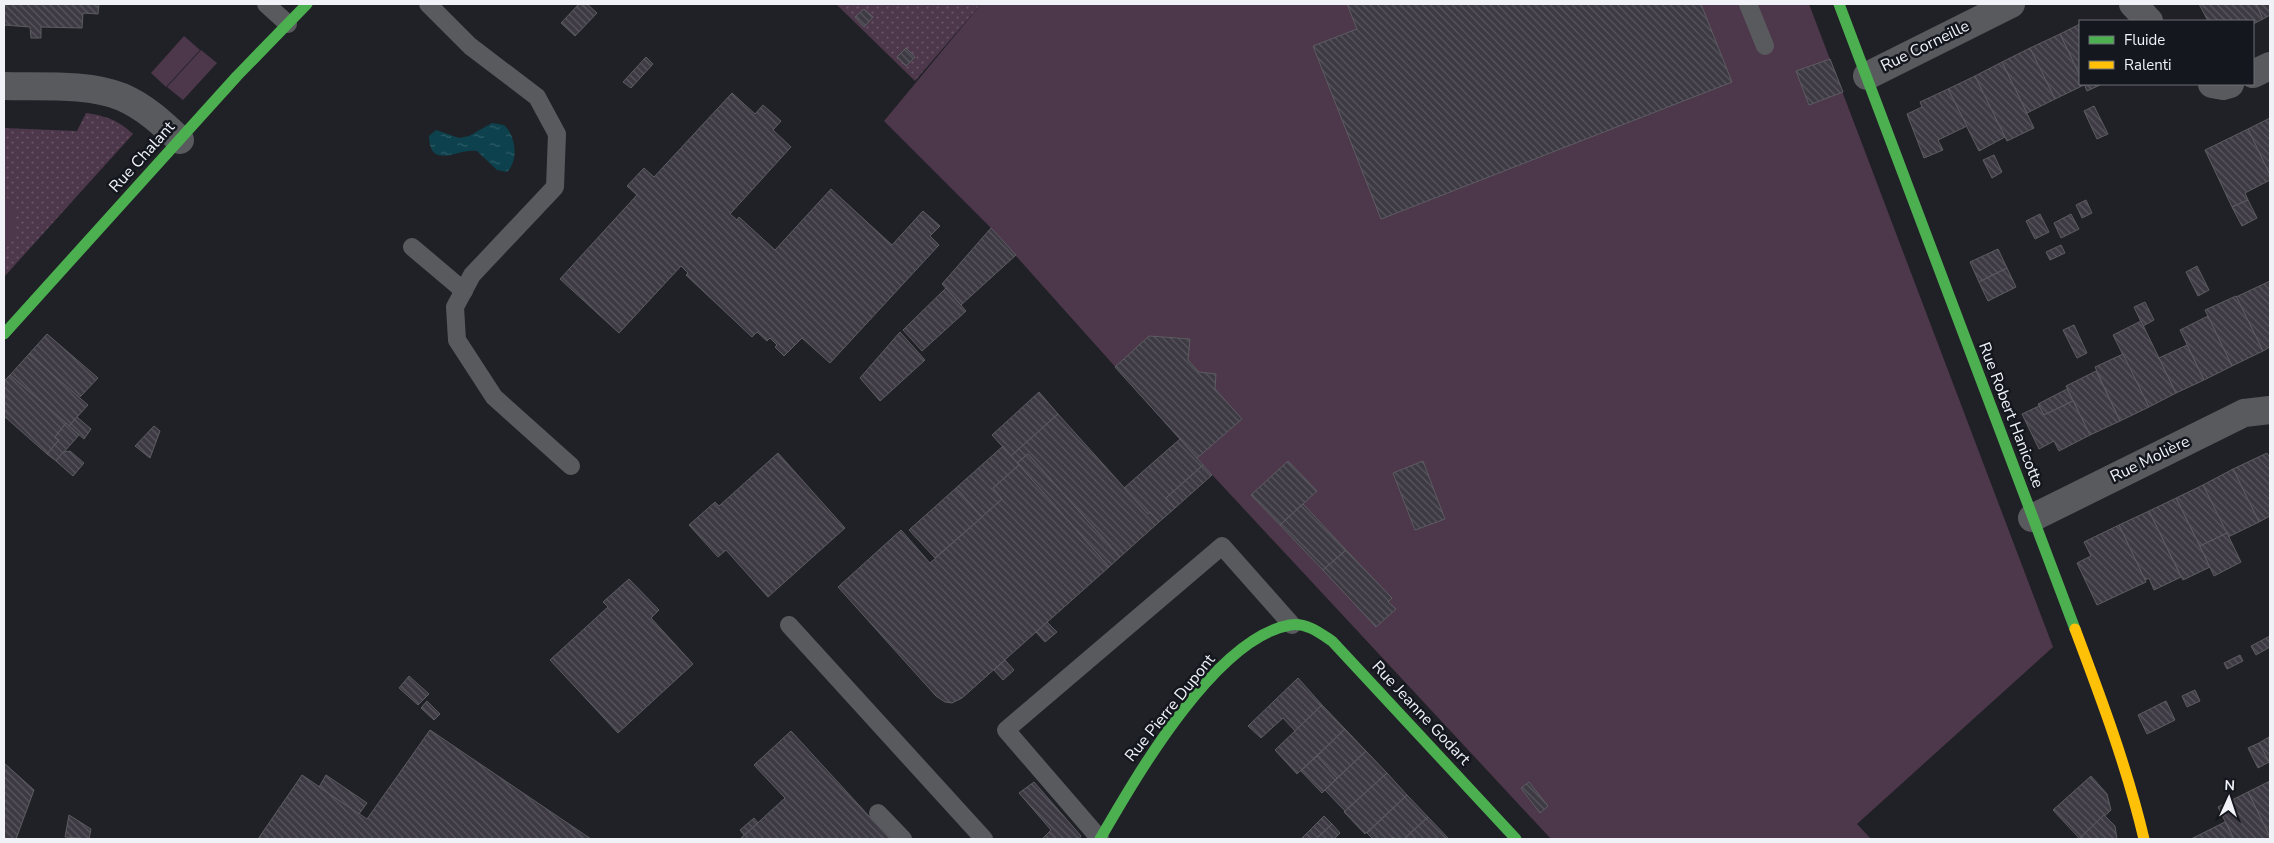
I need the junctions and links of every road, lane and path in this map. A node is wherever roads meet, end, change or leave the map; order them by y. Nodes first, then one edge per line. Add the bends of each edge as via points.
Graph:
1 (266, 4) edge
2 (307, 4) edge
3 (428, 4) edge
4 (1748, 4) edge
5 (1839, 4) edge
6 (2011, 4) edge
7 (2133, 4) edge
8 (2148, 20) edge
9 (288, 24) junction
10 (1765, 46) dead end
11 (2270, 66) edge
12 (2254, 74) edge
13 (1866, 76) junction
14 (4, 86) edge
15 (180, 140) junction
16 (412, 246) dead end
17 (464, 291) junction
18 (4, 334) edge
19 (2270, 410) edge
20 (571, 466) dead end
21 (2032, 518) junction
22 (789, 624) dead end
23 (1292, 625) junction
24 (878, 813) dead end
25 (903, 839) edge
26 (984, 839) edge
27 (1100, 839) edge
28 (1516, 839) edge
29 (2144, 839) edge

1 - 9 lane
2 - 9 street, Rue Chalant
3 - 17 lane via 470,46 537,97 557,134 555,187 472,275
4 - 10 lane
5 - 13 street, Rue Robert Hanicotte
6 - 13 street, Rue Corneille
7 - 8 street
9 - 15 street, Rue Chalant
11 - 12 street
13 - 21 street, Rue Robert Hanicotte
14 - 15 street via 81,89 120,96 158,119
15 - 18 street, Rue Chalant
16 - 17 lane
17 - 20 lane via 456,307 457,340 494,397
19 - 21 street, Rue Molière via 2244,413
21 - 29 street, Rue Robert Hanicotte via 2125,763
22 - 26 lane
23 - 27 street, Rue Pierre Dupont via 1264,633 1245,646 1208,682 1150,757
23 - 27 lane via 1222,546 1006,730
23 - 28 street, Rue Jeanne Godart via 1305,626 1332,641
24 - 25 lane

